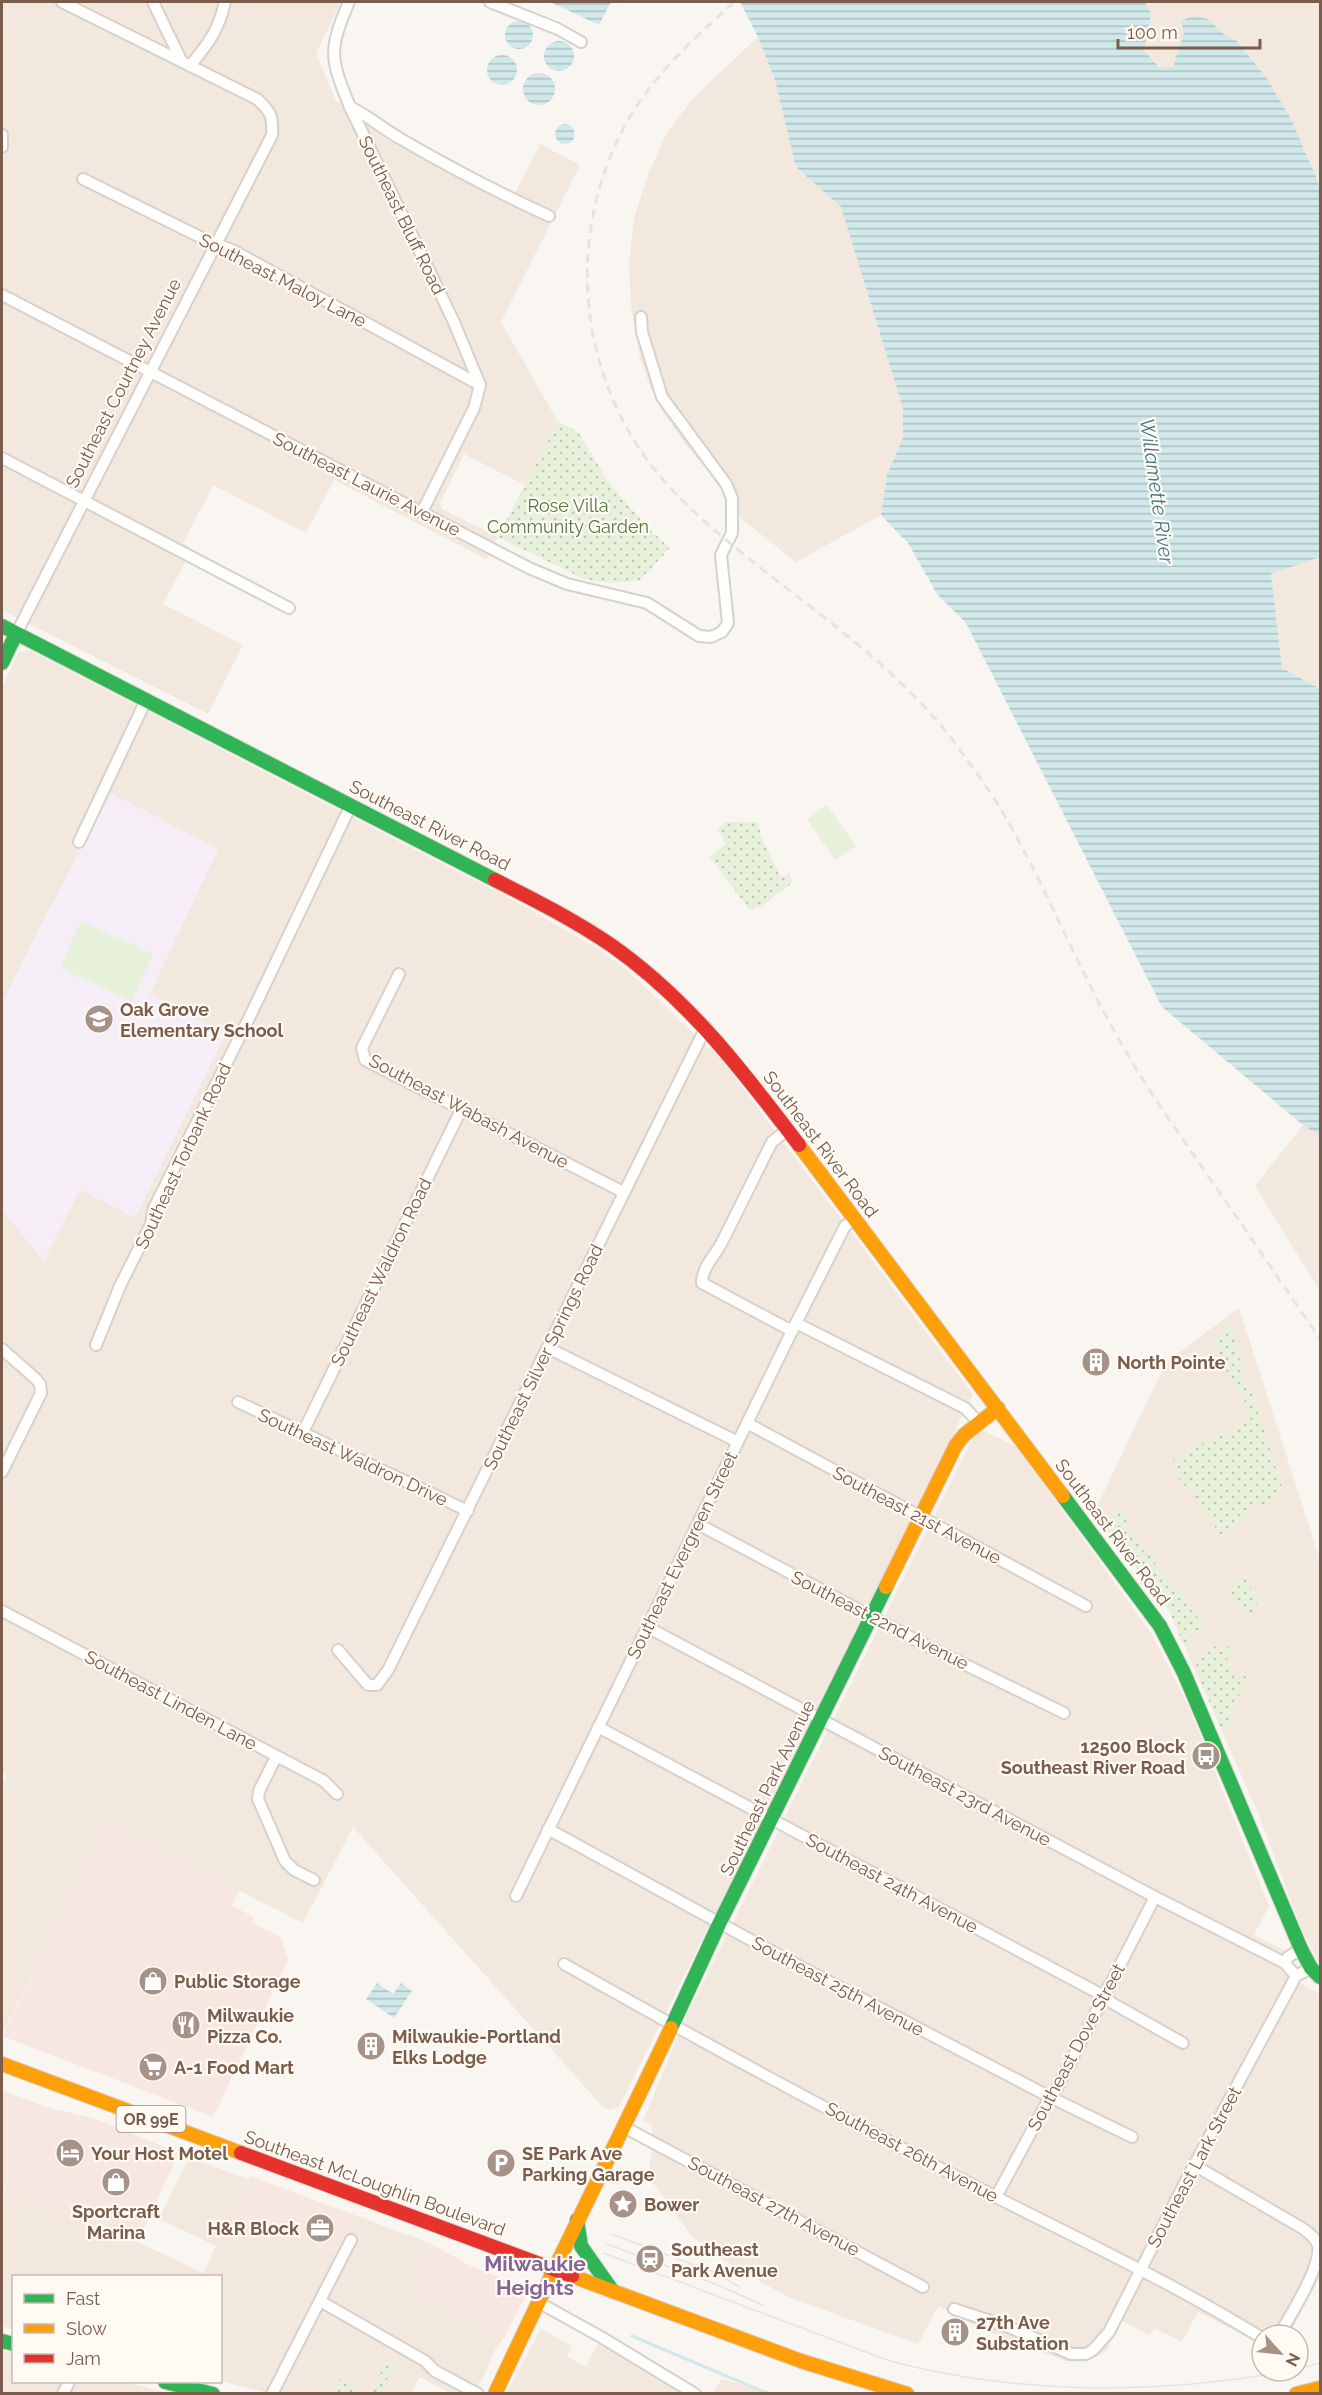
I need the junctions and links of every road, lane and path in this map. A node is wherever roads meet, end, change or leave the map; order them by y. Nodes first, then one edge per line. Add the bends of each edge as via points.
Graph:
1 (62, 2) edge
2 (153, 2) edge
3 (225, 2) edge
4 (350, 2) edge
5 (490, 2) edge
6 (581, 42) dead end
7 (186, 64) junction
8 (350, 107) junction
9 (2, 135) edge
10 (2, 147) edge
11 (83, 179) dead end
12 (549, 216) dead end
13 (216, 243) junction
14 (2, 294) edge
15 (640, 317) dead end
16 (149, 371) junction
17 (480, 385) junction
18 (2, 458) edge
19 (84, 500) junction
20 (422, 512) junction
21 (289, 608) dead end
22 (2, 626) edge
23 (16, 634) junction
24 (2, 663) edge
25 (146, 699) junction
26 (351, 805) junction
27 (79, 842) dead end
28 (399, 974) dead end
29 (706, 1027) junction
30 (461, 1110) junction
31 (787, 1130) junction
32 (623, 1192) junction
33 (855, 1219) junction
34 (794, 1327) junction
35 (96, 1345) dead end
36 (548, 1348) junction
37 (2, 1349) edge
38 (238, 1402) dead end
39 (998, 1408) junction
40 (747, 1423) junction
41 (979, 1423) junction
42 (302, 1434) junction
43 (738, 1442) junction
44 (2, 1472) edge
45 (468, 1511) junction
46 (921, 1517) junction
47 (698, 1524) junction
48 (1086, 1606) dead end
49 (2, 1611) edge
50 (872, 1618) junction
51 (647, 1627) junction
52 (338, 1650) dead end
53 (1064, 1713) dead end
54 (822, 1719) junction
55 (598, 1727) junction
56 (276, 1757) junction
57 (337, 1794) dead end
58 (772, 1819) junction
59 (548, 1829) junction
60 (314, 1880) dead end
61 (516, 1896) dead end
62 (1155, 1897) junction
63 (720, 1922) junction
64 (1301, 1949) junction
65 (1285, 1963) junction
66 (564, 1964) dead end
67 (1316, 1972) edge
68 (1296, 1976) junction
69 (1104, 1996) junction
70 (672, 2025) junction
71 (1183, 2043) dead end
72 (2, 2064) edge
73 (1050, 2097) junction
74 (624, 2127) junction
75 (1132, 2137) dead end
76 (1194, 2166) junction
77 (996, 2197) junction
78 (577, 2220) junction
79 (351, 2240) dead end
80 (553, 2268) junction
81 (1140, 2270) junction
82 (923, 2287) dead end
83 (613, 2290) junction
84 (320, 2301) junction
85 (538, 2302) junction
86 (954, 2309) dead end
87 (1286, 2323) edge
88 (1250, 2331) edge
89 (169, 2383) edge
90 (1320, 2388) edge
91 (213, 2394) edge
92 (272, 2394) edge
93 (478, 2394) edge
94 (495, 2394) edge
95 (695, 2394) edge
96 (907, 2394) edge
97 (1296, 2394) edge

1 - 7 street
2 - 7 street
3 - 7 street via 214,36
4 - 8 street, Southeast Bluff Road via 334,42 333,58
5 - 6 street
7 - 13 street, Southeast Courtney Avenue via 256,99 273,120 272,135
8 - 12 street via 409,144
8 - 17 street, Southeast Bluff Road via 453,320
9 - 10 street
11 - 13 street, Southeast Maloy Lane
13 - 16 street, Southeast Courtney Avenue
13 - 17 street, Southeast Maloy Lane
14 - 16 street, Southeast Laurie Avenue
15 - 20 street, Southeast Laurie Avenue via 662,397 726,484 732,498 732,533 721,555 729,613 722,632 711,637 699,636 647,603 551,578
16 - 19 street, Southeast Courtney Avenue
16 - 20 street, Southeast Laurie Avenue
17 - 20 street via 474,408
18 - 19 street
19 - 21 street
19 - 23 street, Southeast Courtney Avenue
22 - 23 street, Southeast River Road
23 - 24 street, Southeast Courtney Avenue
23 - 25 street, Southeast River Road
25 - 26 street, Southeast River Road
25 - 27 street
26 - 29 street, Southeast River Road via 600,937 661,984
26 - 35 street, Southeast Torbank Road via 154,1208 151,1224
28 - 30 street, Southeast Wabash Avenue via 362,1048 364,1060
29 - 31 street, Southeast River Road
29 - 32 street, Southeast Silver Springs Road
30 - 32 street, Southeast Wabash Avenue
30 - 42 street, Southeast Waldron Road
31 - 33 street, Southeast River Road
31 - 34 street via 772,1142 706,1266 702,1283
32 - 36 street, Southeast Silver Springs Road
33 - 34 street, Southeast Evergreen Street via 845,1226
33 - 39 street, Southeast River Road
34 - 40 street, Southeast Evergreen Street
34 - 41 street via 965,1408
36 - 43 street
36 - 45 street, Southeast Silver Springs Road
37 - 44 street via 36,1379 41,1393
38 - 42 street, Southeast Waldron Drive
39 - 41 street, Southeast Park Avenue
39 - 64 street, Southeast River Road via 1169,1641
40 - 43 street, Southeast Evergreen Street
40 - 46 street, Southeast 21st Avenue
41 - 46 street, Southeast Park Avenue via 957,1445
42 - 45 street, Southeast Waldron Drive
43 - 47 street, Southeast Evergreen Street
45 - 52 street, Southeast Silver Springs Road via 388,1670 377,1684 366,1683
46 - 48 street, Southeast 21st Avenue
46 - 50 street, Southeast Park Avenue
47 - 50 street, Southeast 22nd Avenue
47 - 51 street, Southeast Evergreen Street
49 - 56 street, Southeast Linden Lane
50 - 53 street, Southeast 22nd Avenue
50 - 54 street, Southeast Park Avenue
51 - 54 street, Southeast 23rd Avenue
51 - 55 street, Southeast Evergreen Street
54 - 58 street, Southeast Park Avenue
54 - 62 street, Southeast 23rd Avenue
55 - 58 street, Southeast 24th Avenue
55 - 59 street, Southeast Evergreen Street
56 - 57 street, Southeast Linden Lane via 324,1781
56 - 60 street via 258,1799 285,1861
58 - 63 street, Southeast Park Avenue
58 - 69 street, Southeast 24th Avenue
59 - 61 street, Southeast Evergreen Street
59 - 63 street, Southeast 25th Avenue
62 - 65 street, Southeast 23rd Avenue
62 - 69 street, Southeast Dove Street
63 - 70 street, Southeast Park Avenue
63 - 73 street, Southeast 25th Avenue
64 - 65 street
64 - 67 street, Southeast River Road
65 - 68 street
66 - 70 street, Southeast 26th Avenue
67 - 68 street
68 - 76 street, Southeast Lark Street
69 - 71 street, Southeast 24th Avenue
69 - 73 street, Southeast Dove Street
70 - 74 street, Southeast Park Avenue
70 - 77 street, Southeast 26th Avenue
72 - 80 street, Southeast McLoughlin Boulevard / OR 99E
73 - 75 street, Southeast 25th Avenue
73 - 77 street, Southeast Dove Street
74 - 78 street, Southeast Park Avenue
74 - 82 street, Southeast 27th Avenue
76 - 81 street, Southeast Lark Street
76 - 87 street via 1313,2237 1318,2249 1315,2270
77 - 81 street, Southeast 26th Avenue
78 - 80 street, Southeast Park Avenue
78 - 83 street via 581,2246
79 - 84 street
80 - 83 street, Southeast McLoughlin Boulevard / OR 99E
80 - 85 street, Southeast Park Avenue
81 - 86 street, Southeast Lark Street via 1105,2339 1086,2354 1062,2352 1000,2324
81 - 88 street, Southeast 26th Avenue
83 - 96 street, Southeast McLoughlin Boulevard / OR 99E via 801,2361
84 - 92 street
84 - 93 street
85 - 94 street, Southeast Park Avenue
85 - 95 street
89 - 91 street
90 - 97 street

